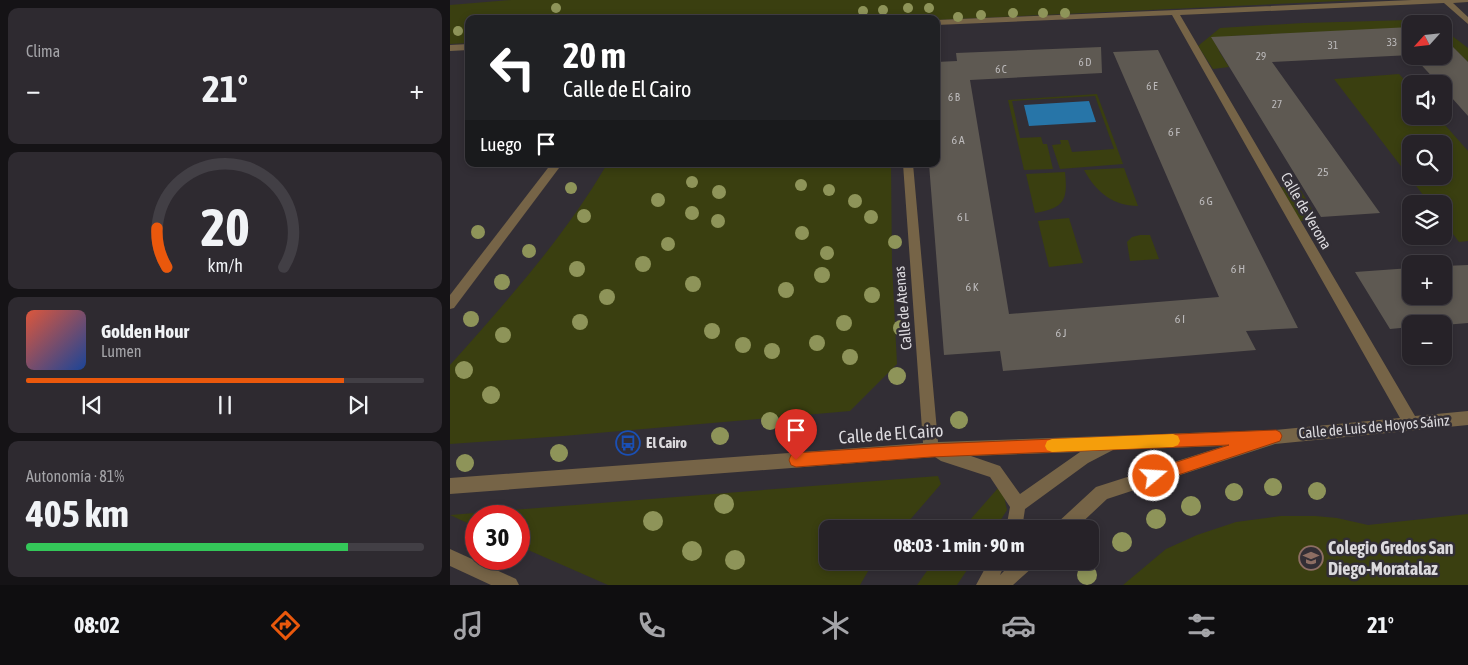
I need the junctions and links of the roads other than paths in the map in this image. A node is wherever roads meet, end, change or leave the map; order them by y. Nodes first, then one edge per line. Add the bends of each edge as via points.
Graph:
1 (1468, 0) edge
2 (1446, 1) junction
3 (1175, 13) junction
4 (1468, 22) edge
5 (940, 23) edge
6 (465, 47) edge
7 (450, 48) edge
8 (555, 167) edge
9 (908, 167) edge
10 (450, 304) edge
11 (1468, 418) edge
12 (1411, 424) junction
13 (1276, 436) junction
14 (1115, 443) junction
15 (931, 450) junction
16 (450, 486) edge
17 (1018, 506) junction
18 (1016, 520) edge
19 (1073, 520) edge
20 (450, 558) edge
21 (993, 570) edge
22 (1017, 570) edge
23 (510, 585) edge
24 (985, 585) edge
25 (1001, 585) edge

1 - 2 street
2 - 3 street
2 - 4 street
3 - 5 street
3 - 12 street, Calle de Verona
6 - 7 street
8 - 10 street
9 - 15 street, Calle de Atenas
11 - 12 street, Calle de Luis de Hoyos Sáinz
12 - 13 street, Calle de Luis de Hoyos Sáinz
13 - 14 street, Calle de El Cairo
13 - 19 street, Calle de Luis de Hoyos Sáinz via 1102,493
14 - 15 street, Calle de El Cairo
14 - 17 street via 1083,458
15 - 16 street, Calle de El Cairo
15 - 17 street via 995,471
17 - 18 street
20 - 23 street
21 - 24 street
22 - 25 street

